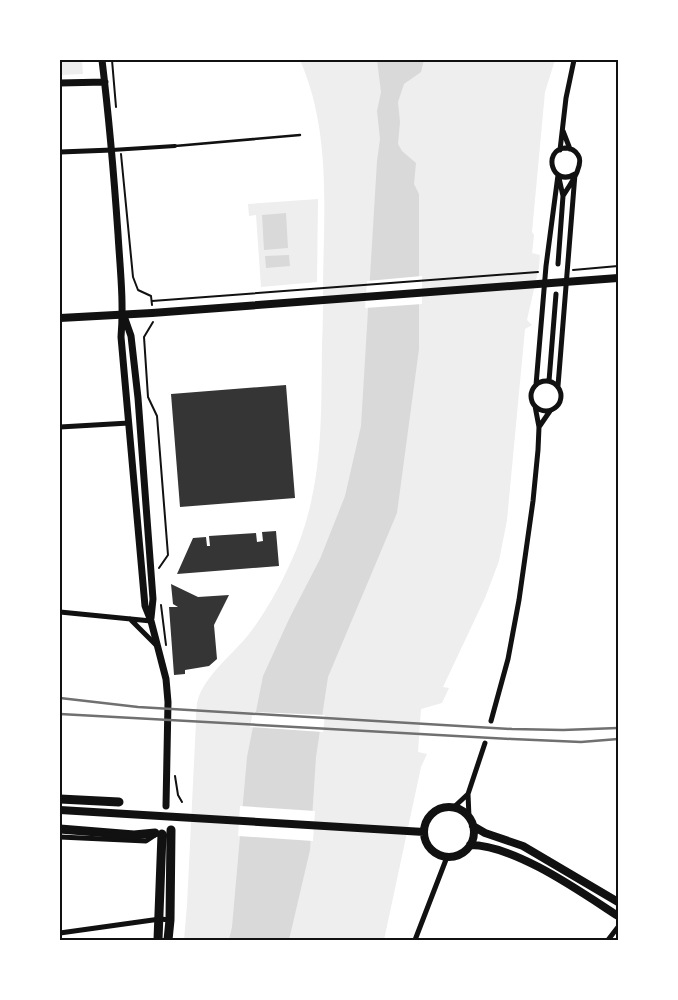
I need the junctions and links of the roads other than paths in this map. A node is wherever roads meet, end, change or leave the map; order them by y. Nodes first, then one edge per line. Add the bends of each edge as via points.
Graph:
1 (102, 60) edge
2 (574, 60) edge
3 (105, 82) junction
4 (60, 83) edge
5 (563, 131) junction
6 (300, 135) dead end
7 (175, 146) joint
8 (570, 149) junction
9 (116, 150) junction
10 (560, 150) junction
11 (60, 152) edge
12 (575, 174) junction
13 (558, 175) junction
14 (563, 196) junction
15 (558, 264) dead end
16 (618, 278) edge
17 (567, 282) junction
18 (541, 283) junction
19 (556, 294) dead end
20 (123, 314) junction
21 (60, 318) edge
22 (549, 381) junction
23 (536, 385) junction
24 (558, 386) junction
25 (535, 406) junction
26 (551, 411) junction
27 (129, 423) junction
28 (60, 427) edge
29 (539, 427) junction
30 (60, 612) edge
31 (130, 618) junction
32 (151, 620) junction
33 (159, 651) junction
34 (492, 721) dead end
35 (485, 743) dead end
36 (468, 794) junction
37 (60, 799) edge
38 (119, 802) dead end
39 (166, 806) dead end
40 (453, 808) junction
41 (60, 810) edge
42 (469, 817) junction
43 (473, 826) junction
44 (60, 829) edge
45 (171, 830) dead end
46 (424, 832) junction
47 (158, 834) junction
48 (60, 837) edge
49 (470, 845) junction
50 (447, 857) junction
51 (618, 902) edge
52 (618, 916) edge
53 (160, 919) junction
54 (170, 920) junction
55 (618, 927) edge
56 (60, 933) edge
57 (158, 940) edge
58 (168, 940) edge
59 (415, 940) edge
60 (608, 940) edge

1 - 3 street
2 - 5 street
3 - 4 street
3 - 9 street
5 - 8 street
5 - 10 street
6 - 7 lane
7 - 9 street
8 - 10 street
8 - 12 street via 577,153 581,162
9 - 11 street
9 - 20 street
10 - 13 street via 552,160 552,168
12 - 13 street via 567,177
12 - 14 street
12 - 17 street
13 - 14 street
13 - 18 street via 546,272
14 - 15 street
16 - 17 main road
17 - 18 main road
17 - 24 street
18 - 20 main road
18 - 23 street
19 - 22 street
20 - 21 main road
20 - 27 street via 121,337
20 - 32 street via 131,336 138,398 153,599
22 - 23 street
22 - 24 street
23 - 25 street via 531,393
24 - 26 street via 562,398
25 - 26 street via 542,411
25 - 29 street
26 - 29 street
27 - 28 street
27 - 32 street via 145,606
29 - 34 street via 533,501 519,600
30 - 31 street
31 - 32 street
31 - 33 street
32 - 33 street
33 - 39 street via 168,702
35 - 36 street
36 - 40 street
36 - 42 street
37 - 38 main road
40 - 42 main road
40 - 46 main road via 438,810 429,818
41 - 46 main road
42 - 43 main road
43 - 49 main road
43 - 51 main road via 485,834 523,846
44 - 47 main road
45 - 54 main road
46 - 50 main road via 429,847
47 - 48 street via 146,841
47 - 53 main road
49 - 50 main road via 461,854
49 - 52 main road via 484,845 518,857 569,884
50 - 59 street
53 - 54 street
53 - 56 street
53 - 57 main road
54 - 58 main road
55 - 60 street

